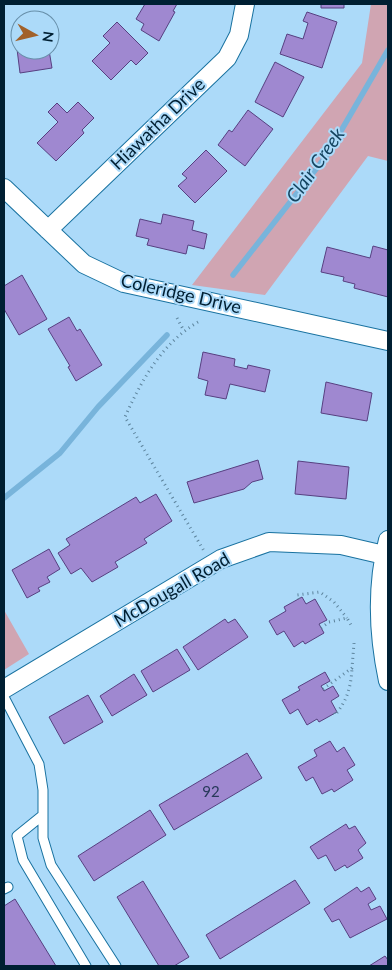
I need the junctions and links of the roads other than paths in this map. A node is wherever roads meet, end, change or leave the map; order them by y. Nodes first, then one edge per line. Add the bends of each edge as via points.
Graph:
1 (245, 4) edge
2 (4, 188) edge
3 (48, 230) junction
4 (388, 342) edge
5 (386, 548) edge
6 (388, 681) edge
7 (4, 689) edge
8 (4, 697) edge
9 (43, 815) junction
10 (86, 966) edge
11 (116, 966) edge

1 - 3 street, Hiawatha Drive via 239,35 226,58
2 - 3 street, Coleridge Drive
3 - 4 street, Coleridge Drive via 84,264 124,283
5 - 6 street via 378,599
5 - 7 street, McDougall Road via 269,542 221,559
8 - 9 lane via 39,764
9 - 10 lane via 17,836 23,860
9 - 11 lane via 43,838 51,865

